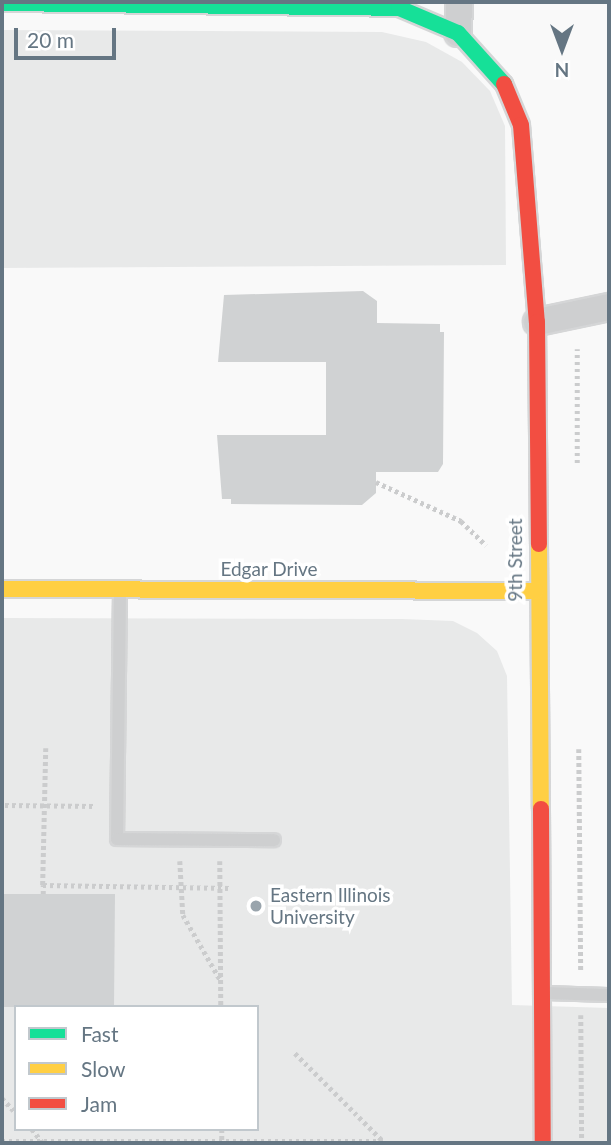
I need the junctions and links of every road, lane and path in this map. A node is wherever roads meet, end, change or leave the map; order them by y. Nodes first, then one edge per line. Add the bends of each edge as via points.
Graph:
1 (459, 2) edge
2 (2, 3) edge
3 (73, 3) edge
4 (415, 10) edge
5 (458, 33) junction
6 (609, 307) edge
7 (537, 322) junction
8 (578, 349) dead end
9 (577, 466) dead end
10 (376, 482) dead end
11 (486, 545) dead end
12 (2, 589) edge
13 (120, 590) junction
14 (536, 591) junction
15 (579, 741) dead end
16 (46, 748) dead end
17 (5, 805) dead end
18 (45, 806) junction
19 (117, 806) junction
20 (181, 839) junction
21 (220, 840) junction
22 (274, 840) dead end
23 (43, 885) junction
24 (180, 887) junction
25 (220, 888) junction
26 (230, 888) dead end
27 (43, 894) dead end
28 (221, 981) junction
29 (544, 993) junction
30 (581, 995) junction
31 (609, 995) edge
32 (221, 1005) edge
33 (295, 1053) dead end
34 (2, 1098) edge
35 (14, 1111) edge
36 (222, 1131) edge
37 (222, 1140) junction
38 (2, 1141) edge
39 (44, 1142) edge
40 (384, 1142) edge
41 (543, 1143) edge
42 (582, 1143) edge

1 - 5 street
2 - 3 street
3 - 4 street
4 - 5 street, 9th Street
5 - 7 street, 9th Street via 490,62 521,125
6 - 7 street
7 - 14 street, 9th Street
8 - 9 path
10 - 11 path via 461,521
12 - 13 street, Edgar Drive
13 - 14 street, Edgar Drive
13 - 19 lane
14 - 29 street, 9th Street
15 - 30 path
16 - 18 path
17 - 18 path
18 - 19 path
18 - 23 path
19 - 20 lane via 117,839
20 - 21 lane
20 - 24 path
21 - 22 lane
21 - 25 path
23 - 24 path
23 - 27 path
24 - 25 path
24 - 28 path via 183,915
25 - 26 path
25 - 28 path
28 - 32 path
29 - 30 lane
29 - 41 street, 9th Street
30 - 31 lane
30 - 42 path
33 - 40 path
34 - 35 path
36 - 37 path
37 - 39 path
37 - 40 path
38 - 39 path

